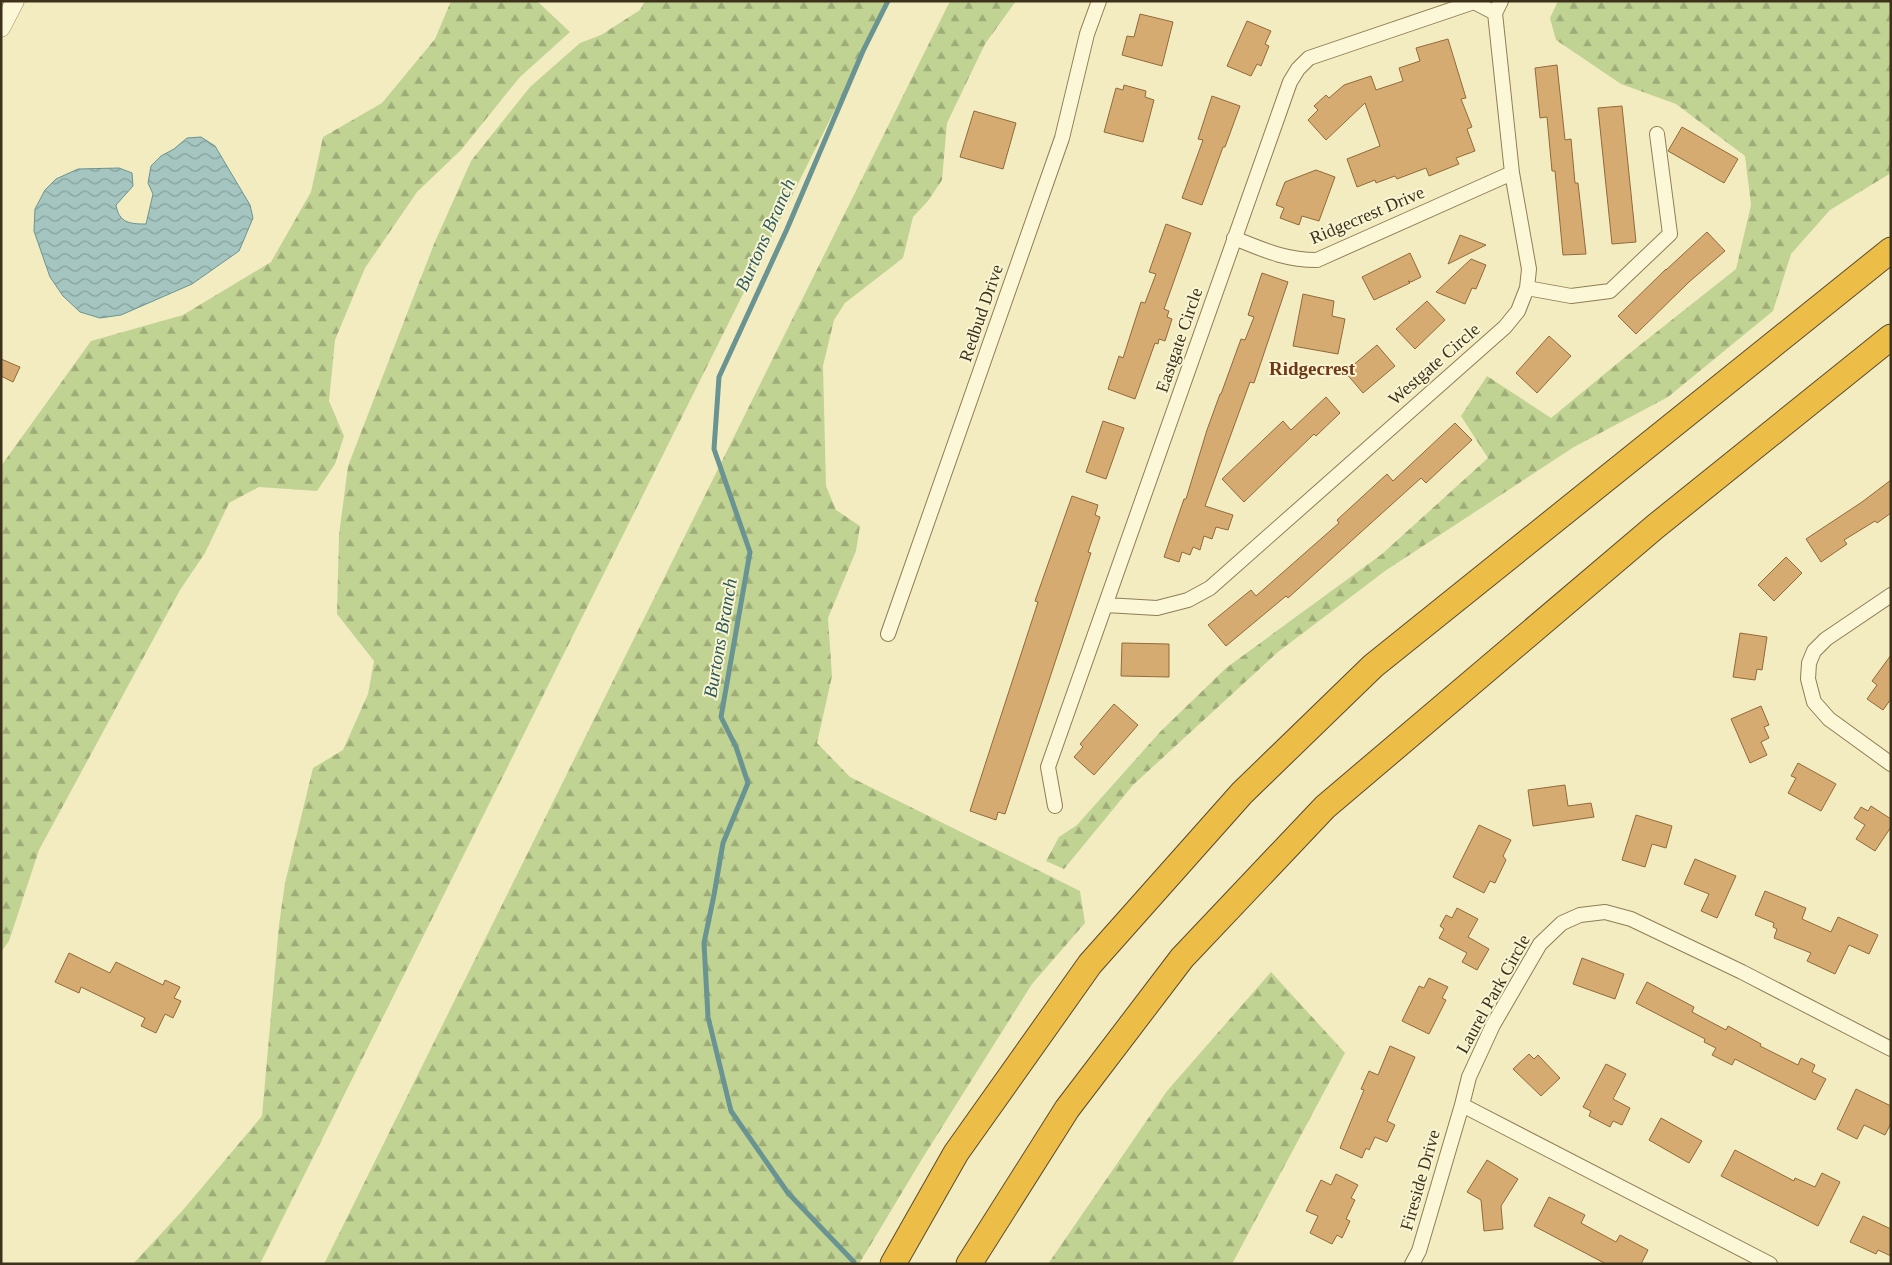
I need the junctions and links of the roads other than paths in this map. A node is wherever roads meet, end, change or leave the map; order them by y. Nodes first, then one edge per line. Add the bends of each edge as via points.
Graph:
1 (15, 1) edge
2 (1099, 1) edge
3 (1474, 2) edge
4 (1498, 7) edge
5 (1, 28) edge
6 (1657, 134) dead end
7 (1512, 173) junction
8 (1234, 238) junction
9 (1891, 250) edge
10 (1526, 288) junction
11 (1891, 337) edge
12 (1891, 594) edge
13 (1106, 605) junction
14 (888, 634) dead end
15 (1891, 764) edge
16 (1054, 806) dead end
17 (1891, 1049) edge
18 (1462, 1105) junction
19 (893, 1264) edge
20 (969, 1264) edge
21 (1412, 1264) edge
22 (1770, 1264) edge

1 - 5 street
2 - 14 street, Redbud Drive via 1087,34 1062,138
3 - 4 street, Westgate Circle
3 - 8 street, Eastgate Circle via 1310,58 1298,69 1290,82
4 - 7 street, Westgate Circle
6 - 10 street via 1670,234 1610,291 1570,296
7 - 8 street, Ridgecrest Drive via 1317,260 1298,260 1273,254
7 - 10 street, Westgate Circle via 1529,269
8 - 13 street, Eastgate Circle
9 - 19 highway via 1373,666 1242,792 1090,964 956,1153
10 - 13 street, Westgate Circle via 1518,311 1505,327 1210,588 1188,600 1157,608
11 - 20 highway via 1656,526 1325,807 1182,958 1067,1109
12 - 15 street via 1826,639 1814,651 1808,679 1814,702 1829,719
13 - 16 street, Eastgate Circle via 1048,767
17 - 18 street, Laurel Park Circle via 1631,919 1605,912 1580,915 1562,923 1540,944 1493,1025 1470,1077
18 - 21 street, Fireside Drive via 1419,1251
18 - 22 street

